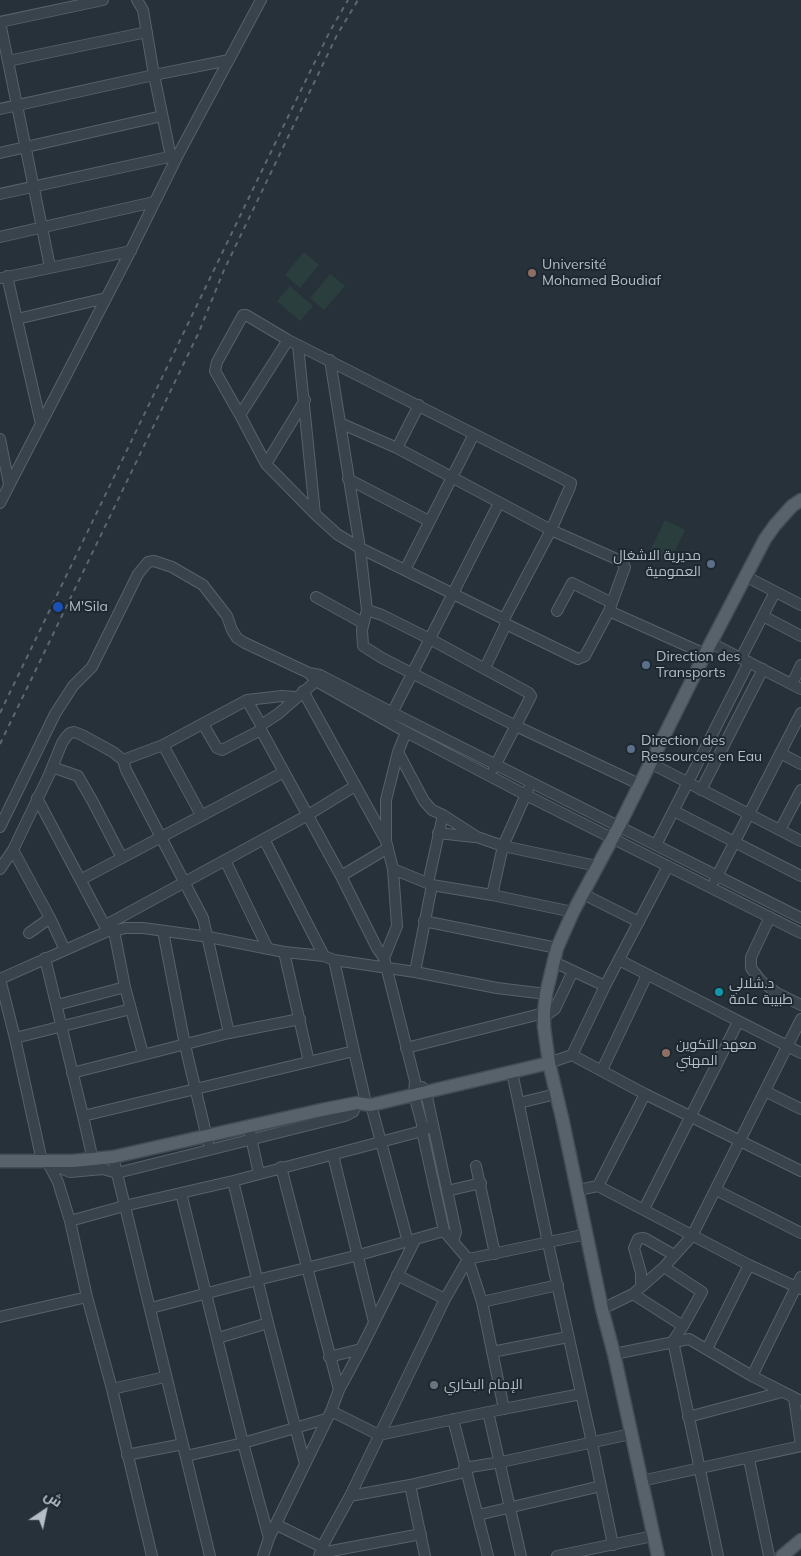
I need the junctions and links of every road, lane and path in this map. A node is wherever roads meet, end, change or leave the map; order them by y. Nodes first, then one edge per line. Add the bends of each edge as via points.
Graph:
1 (102, 0) edge
2 (137, 0) edge
3 (149, 0) edge
4 (261, 0) edge
5 (143, 10) junction
6 (147, 32) junction
7 (229, 60) junction
8 (8, 62) junction
9 (154, 75) junction
10 (17, 105) junction
11 (0, 109) edge
12 (162, 116) junction
13 (26, 147) junction
14 (0, 153) edge
15 (175, 156) junction
16 (34, 187) junction
17 (0, 194) edge
18 (154, 202) junction
19 (42, 228) junction
20 (0, 237) edge
21 (131, 251) junction
22 (50, 267) junction
23 (3, 277) edge
24 (106, 298) junction
25 (17, 319) junction
26 (288, 340) junction
27 (298, 344) junction
28 (330, 360) junction
29 (305, 400) junction
30 (419, 405) junction
31 (240, 414) junction
32 (340, 423) junction
33 (41, 424) junction
34 (474, 434) junction
35 (0, 444) edge
36 (397, 448) junction
37 (266, 464) junction
38 (451, 478) junction
39 (348, 479) junction
40 (9, 484) junction
41 (801, 500) edge
42 (0, 503) edge
43 (499, 503) junction
44 (315, 514) junction
45 (429, 521) junction
46 (551, 530) junction
47 (360, 548) junction
48 (405, 570) junction
49 (745, 576) junction
50 (775, 592) junction
51 (453, 595) junction
52 (316, 597) dead end
53 (801, 605) edge
54 (611, 607) junction
55 (367, 610) junction
56 (557, 611) dead end
57 (763, 616) junction
58 (505, 621) junction
59 (363, 623) junction
60 (801, 636) edge
61 (430, 639) junction
62 (708, 648) junction
63 (745, 660) junction
64 (801, 665) edge
65 (485, 668) junction
66 (763, 669) junction
67 (413, 672) junction
68 (315, 676) junction
69 (796, 686) edge
70 (300, 694) junction
71 (247, 700) junction
72 (801, 712) edge
73 (389, 717) junction
74 (204, 724) junction
75 (516, 726) junction
76 (261, 727) junction
77 (406, 732) junction
78 (163, 745) junction
79 (398, 752) junction
80 (780, 753) junction
81 (123, 760) junction
82 (650, 763) junction
83 (496, 764) junction
84 (801, 764) edge
85 (52, 767) junction
86 (284, 772) junction
87 (491, 776) junction
88 (532, 783) junction
89 (688, 783) junction
90 (639, 784) junction
91 (355, 786) junction
92 (701, 790) junction
93 (801, 790) edge
94 (526, 795) junction
95 (37, 798) junction
96 (674, 811) junction
97 (749, 814) junction
98 (201, 815) junction
99 (308, 815) junction
100 (443, 815) junction
101 (0, 827) edge
102 (780, 830) junction
103 (616, 832) junction
104 (438, 833) junction
105 (162, 836) junction
106 (477, 837) junction
107 (264, 839) junction
108 (801, 841) edge
109 (735, 842) junction
110 (387, 845) junction
111 (656, 845) junction
112 (503, 846) junction
113 (12, 850) junction
114 (122, 858) junction
115 (225, 860) junction
116 (597, 866) junction
117 (668, 866) junction
118 (0, 869) edge
119 (392, 869) junction
120 (341, 876) junction
121 (718, 876) junction
122 (801, 876) edge
123 (82, 879) junction
124 (185, 881) junction
125 (430, 884) junction
126 (711, 888) junction
127 (583, 894) junction
128 (492, 895) junction
129 (573, 912) junction
130 (770, 917) junction
131 (50, 918) junction
132 (801, 918) edge
133 (424, 921) junction
134 (639, 922) junction
135 (109, 929) junction
136 (163, 931) junction
137 (29, 932) dead end
138 (801, 933) edge
139 (209, 937) junction
140 (392, 941) junction
141 (377, 948) junction
142 (558, 948) junction
143 (268, 949) junction
144 (65, 950) junction
145 (284, 952) junction
146 (324, 956) junction
147 (45, 958) junction
148 (334, 960) junction
149 (619, 960) junction
150 (554, 962) junction
151 (385, 963) junction
152 (573, 971) junction
153 (415, 972) junction
154 (647, 975) junction
155 (606, 986) junction
156 (124, 987) junction
157 (546, 994) junction
158 (57, 1005) junction
159 (801, 1005) edge
160 (131, 1009) junction
161 (544, 1015) junction
162 (300, 1019) junction
163 (801, 1019) edge
164 (738, 1022) junction
165 (60, 1026) junction
166 (229, 1033) junction
167 (15, 1038) junction
168 (185, 1044) junction
169 (787, 1046) junction
170 (406, 1048) junction
171 (354, 1051) junction
172 (801, 1053) edge
173 (143, 1054) junction
174 (572, 1055) junction
175 (309, 1062) junction
176 (548, 1063) junction
177 (602, 1070) junction
178 (512, 1072) junction
179 (72, 1073) junction
180 (196, 1088) junction
181 (766, 1091) junction
182 (420, 1093) junction
183 (556, 1094) junction
184 (645, 1094) junction
185 (365, 1103) junction
186 (519, 1103) junction
187 (801, 1109) edge
188 (304, 1114) junction
189 (83, 1116) junction
190 (691, 1118) junction
191 (248, 1126) junction
192 (433, 1126) junction
193 (308, 1127) junction
194 (422, 1131) junction
195 (206, 1136) junction
196 (190, 1140) junction
197 (251, 1140) junction
198 (740, 1140) junction
199 (382, 1142) junction
200 (210, 1150) junction
201 (192, 1154) junction
202 (333, 1154) junction
203 (113, 1157) junction
204 (93, 1160) junction
205 (0, 1161) edge
206 (48, 1161) junction
207 (476, 1166) dead end
208 (281, 1167) junction
209 (801, 1171) edge
210 (117, 1173) junction
211 (259, 1174) junction
212 (233, 1181) junction
213 (481, 1183) junction
214 (598, 1186) junction
215 (578, 1190) junction
216 (716, 1190) junction
217 (447, 1191) junction
218 (181, 1193) junction
219 (124, 1206) junction
220 (644, 1209) junction
221 (70, 1221) junction
222 (444, 1231) junction
223 (801, 1233) edge
224 (586, 1234) junction
225 (692, 1236) junction
226 (412, 1241) junction
227 (452, 1241) junction
228 (548, 1243) junction
229 (495, 1254) junction
230 (674, 1254) junction
231 (359, 1255) junction
232 (468, 1259) junction
233 (749, 1265) junction
234 (664, 1267) junction
235 (307, 1268) junction
236 (397, 1275) junction
237 (257, 1280) junction
238 (800, 1284) edge
239 (558, 1285) junction
240 (641, 1287) junction
241 (206, 1293) junction
242 (632, 1294) junction
243 (87, 1297) junction
244 (445, 1299) junction
245 (482, 1302) junction
246 (151, 1308) junction
247 (602, 1309) junction
248 (0, 1318) edge
249 (374, 1322) junction
250 (268, 1323) junction
251 (683, 1326) junction
252 (568, 1337) junction
253 (218, 1338) junction
254 (673, 1341) junction
255 (361, 1349) junction
256 (707, 1349) junction
257 (492, 1352) junction
258 (614, 1354) junction
259 (329, 1357) junction
260 (752, 1376) junction
261 (165, 1377) junction
262 (112, 1389) junction
263 (339, 1390) junction
264 (782, 1392) junction
265 (581, 1394) junction
266 (799, 1398) edge
267 (504, 1409) junction
268 (488, 1412) junction
269 (328, 1415) junction
270 (688, 1417) junction
271 (453, 1419) junction
272 (296, 1428) junction
273 (631, 1434) junction
274 (378, 1436) junction
275 (243, 1443) junction
276 (592, 1443) junction
277 (183, 1444) junction
278 (127, 1455) junction
279 (186, 1456) junction
280 (749, 1459) junction
281 (501, 1462) junction
282 (305, 1464) junction
283 (699, 1469) junction
284 (465, 1470) junction
285 (641, 1481) junction
286 (410, 1485) junction
287 (601, 1486) junction
288 (350, 1496) junction
289 (510, 1507) junction
290 (478, 1516) junction
291 (277, 1525) junction
292 (421, 1534) junction
293 (653, 1536) junction
294 (269, 1538) junction
295 (801, 1540) edge
296 (613, 1545) junction
297 (321, 1552) edge
298 (152, 1556) edge
299 (210, 1556) edge
300 (263, 1556) edge
301 (425, 1556) edge
302 (488, 1556) edge
303 (520, 1556) edge
304 (557, 1556) edge
305 (658, 1556) edge
306 (718, 1556) edge
307 (769, 1556) edge
308 (782, 1556) edge

1 - 8 street via 0,22
2 - 5 street
3 - 5 street
4 - 7 street
5 - 6 street
6 - 8 street
6 - 9 street
7 - 9 street
7 - 15 street
8 - 10 street
9 - 10 street
9 - 12 street
10 - 11 street
10 - 13 street
12 - 13 street
12 - 15 street
13 - 14 street
13 - 16 street
15 - 16 street
15 - 18 street
16 - 17 street
16 - 19 street
18 - 19 street
18 - 21 street
19 - 20 street
19 - 22 street
21 - 22 street
21 - 24 street
22 - 23 street
23 - 25 street
24 - 25 street
24 - 33 street
25 - 33 street
26 - 27 street
26 - 31 street
26 - 31 street via 246,315 241,318 215,367
27 - 28 street
27 - 29 street
28 - 30 street
28 - 32 street
29 - 37 street
29 - 44 street
30 - 34 street
30 - 36 street
31 - 37 street
32 - 36 street
32 - 39 street
33 - 40 street
34 - 38 street
34 - 46 street via 571,483
35 - 40 street
36 - 38 street
37 - 44 street
38 - 43 street
38 - 45 street
39 - 45 street
39 - 47 street
40 - 42 street
41 - 49 main road via 775,525
43 - 46 street
43 - 51 street
44 - 47 street via 337,534
45 - 48 street
46 - 54 street via 624,564
46 - 58 street
47 - 48 street
47 - 55 street
48 - 51 street
49 - 50 street
49 - 62 main road
50 - 53 street
50 - 57 street
51 - 58 street
51 - 61 street
52 - 59 street
54 - 56 street via 572,583
54 - 58 street via 585,656 578,659
54 - 62 street
55 - 59 street
55 - 61 street
57 - 60 street
57 - 63 street
58 - 65 street
59 - 67 street via 363,646
61 - 65 street
61 - 67 street
62 - 63 street
62 - 82 main road
63 - 66 street
63 - 89 street
64 - 69 street
65 - 75 street via 531,696
66 - 69 street
66 - 92 street
67 - 73 street
67 - 75 street
68 - 70 street
68 - 73 street
68 - 101 street via 237,638 227,616 203,585 172,567 148,562 138,574 92,667 73,686 55,714
70 - 71 street
70 - 76 street
70 - 91 street
71 - 74 street
71 - 76 street
72 - 80 street
73 - 77 street
73 - 83 street
74 - 76 street via 217,748 222,750
74 - 78 street
75 - 83 street
75 - 90 street
76 - 86 street
77 - 79 street
77 - 87 street
78 - 81 street
78 - 98 street
79 - 100 street via 424,802
79 - 110 street via 386,800
80 - 84 street
80 - 97 street
81 - 85 street via 98,742 74,732 62,743
81 - 105 street
82 - 89 street
82 - 90 main road
83 - 87 street
83 - 88 street
85 - 95 street
85 - 114 street via 78,776
86 - 98 street
86 - 99 street
87 - 94 street
88 - 94 street
88 - 103 street
89 - 92 street
89 - 96 street
90 - 103 main road
91 - 99 street
91 - 110 street
92 - 97 street
93 - 102 street
94 - 103 street
94 - 112 street
95 - 113 street
95 - 123 street
96 - 109 street
96 - 111 street
97 - 102 street
97 - 109 street
98 - 105 street
99 - 107 street
99 - 120 street
100 - 104 street
100 - 106 street
102 - 108 street
103 - 111 street
103 - 116 main road
103 - 117 street
104 - 106 street
104 - 125 street
105 - 114 street
105 - 124 street
106 - 112 street
107 - 115 street
107 - 146 street
109 - 121 street
109 - 122 street
110 - 119 street
110 - 120 street
111 - 121 street
112 - 116 street
112 - 128 street
113 - 118 street
113 - 131 street
114 - 123 street
115 - 124 street
115 - 143 street
116 - 127 main road
117 - 126 street
117 - 134 street
119 - 125 street
119 - 140 street via 397,926
120 - 141 street
121 - 126 street
121 - 132 street
123 - 135 street
124 - 135 street
124 - 139 street
125 - 128 street
125 - 133 street
126 - 130 street
127 - 129 main road
127 - 134 street
128 - 129 street
129 - 142 main road
130 - 138 street
130 - 159 street via 751,957 751,968 766,985
131 - 137 street
131 - 144 street
133 - 142 street
133 - 153 street
134 - 149 street
135 - 136 street
135 - 144 street
135 - 156 street
136 - 139 street
136 - 168 street
139 - 143 street
139 - 166 street
140 - 141 street
140 - 151 street
141 - 151 street
142 - 150 main road
143 - 145 street
144 - 147 street
145 - 146 street
145 - 162 street
146 - 148 street
147 - 158 street
147 - 167 street via 0,979
148 - 151 street
148 - 171 street
149 - 154 street
149 - 155 street
150 - 152 street
150 - 157 main road
151 - 153 street
151 - 170 street
152 - 155 street
152 - 161 street via 555,1009
153 - 157 street
154 - 164 street
154 - 177 street
155 - 174 street
156 - 158 street
156 - 160 street
157 - 161 main road
158 - 165 street
160 - 165 street
160 - 173 street
161 - 170 street
161 - 176 main road
162 - 166 street
162 - 175 street
163 - 169 street
164 - 169 street
164 - 190 street
165 - 167 street
165 - 179 street
166 - 168 street
167 - 206 street
168 - 173 street
168 - 180 street
169 - 172 street
169 - 181 street
170 - 182 street
171 - 175 street
171 - 185 street
173 - 179 street
174 - 176 street
174 - 177 street
175 - 180 street
176 - 178 main road
176 - 183 main road
177 - 184 street
178 - 182 main road
178 - 186 street
179 - 189 street
180 - 189 street
180 - 195 street
181 - 187 street
181 - 198 street
182 - 185 main road
182 - 192 street
182 - 194 street
183 - 186 street
183 - 215 main road
184 - 190 street
184 - 214 street
185 - 188 main road
185 - 193 street via 345,1116
185 - 199 street
186 - 228 street
188 - 191 main road
188 - 193 street
189 - 204 street
190 - 198 street
190 - 220 street
191 - 195 main road
191 - 197 street
192 - 194 street
192 - 217 street
193 - 197 street
194 - 199 street
194 - 222 street
195 - 196 main road
195 - 200 street
196 - 201 street
196 - 203 main road
197 - 200 street
197 - 211 street
198 - 209 street
198 - 216 street
199 - 202 street
199 - 226 street
200 - 201 street
201 - 210 street
202 - 208 street
202 - 231 street
203 - 204 main road
203 - 210 street
204 - 206 main road
205 - 206 main road
206 - 210 street via 70,1172 104,1169
206 - 221 street
207 - 213 street
208 - 211 street
208 - 235 street
210 - 219 street
211 - 212 street
212 - 218 street
212 - 237 street
213 - 217 street
213 - 229 street
214 - 215 street
214 - 220 street
215 - 224 main road
216 - 223 street
216 - 225 street
217 - 227 street via 456,1232
218 - 219 street
218 - 241 street
219 - 221 street
219 - 246 street
220 - 225 street
221 - 243 street
222 - 226 street
222 - 227 street
224 - 228 street
224 - 247 main road
225 - 230 street
225 - 233 street
226 - 231 street
226 - 236 street
227 - 232 street
228 - 229 street
228 - 239 street
229 - 232 street
230 - 234 street
230 - 240 street via 646,1239 638,1239 634,1248
231 - 235 street
231 - 249 street
232 - 244 street
232 - 245 street
233 - 238 street
233 - 256 street
234 - 240 street
234 - 251 street via 702,1292
235 - 237 street
235 - 259 street
236 - 244 street
236 - 249 street
237 - 241 street
237 - 250 street
238 - 260 street
239 - 245 street
239 - 252 street
240 - 242 street
241 - 246 street
241 - 253 street
242 - 247 street
242 - 251 street
243 - 248 street
243 - 262 street
244 - 274 street
245 - 257 street
246 - 261 street
247 - 258 main road
249 - 255 street
250 - 253 street
250 - 272 street
251 - 254 street
252 - 257 street
252 - 265 street
253 - 275 street
254 - 256 street via 689,1339
254 - 258 street
254 - 270 street
255 - 259 street
255 - 263 street
256 - 260 street
257 - 267 street
258 - 273 main road
259 - 263 street
260 - 264 street
261 - 262 street
261 - 277 street
262 - 278 street
263 - 269 street
264 - 266 street
264 - 270 street
265 - 267 street
265 - 276 street
266 - 280 street via 801,1446
267 - 268 street
268 - 271 street
268 - 281 street
269 - 272 street
269 - 274 street
269 - 282 street
270 - 283 street
271 - 274 street
271 - 284 street
272 - 275 street
272 - 282 street
273 - 276 street
273 - 285 main road
274 - 288 street
275 - 279 street
275 - 294 street
276 - 281 street
276 - 287 street
277 - 278 street
277 - 279 street
278 - 298 street
279 - 299 street
280 - 283 street
280 - 307 street
281 - 284 street
281 - 289 street
282 - 291 street
283 - 285 street
283 - 306 street
284 - 286 street
284 - 290 street
285 - 293 main road
286 - 288 street
286 - 292 street
287 - 289 street
287 - 296 street
288 - 297 street
289 - 290 street
289 - 303 street
290 - 302 street
291 - 294 street
291 - 297 street
292 - 297 street
292 - 301 street
293 - 296 street
293 - 305 main road
294 - 300 street
295 - 308 main road
296 - 304 street

